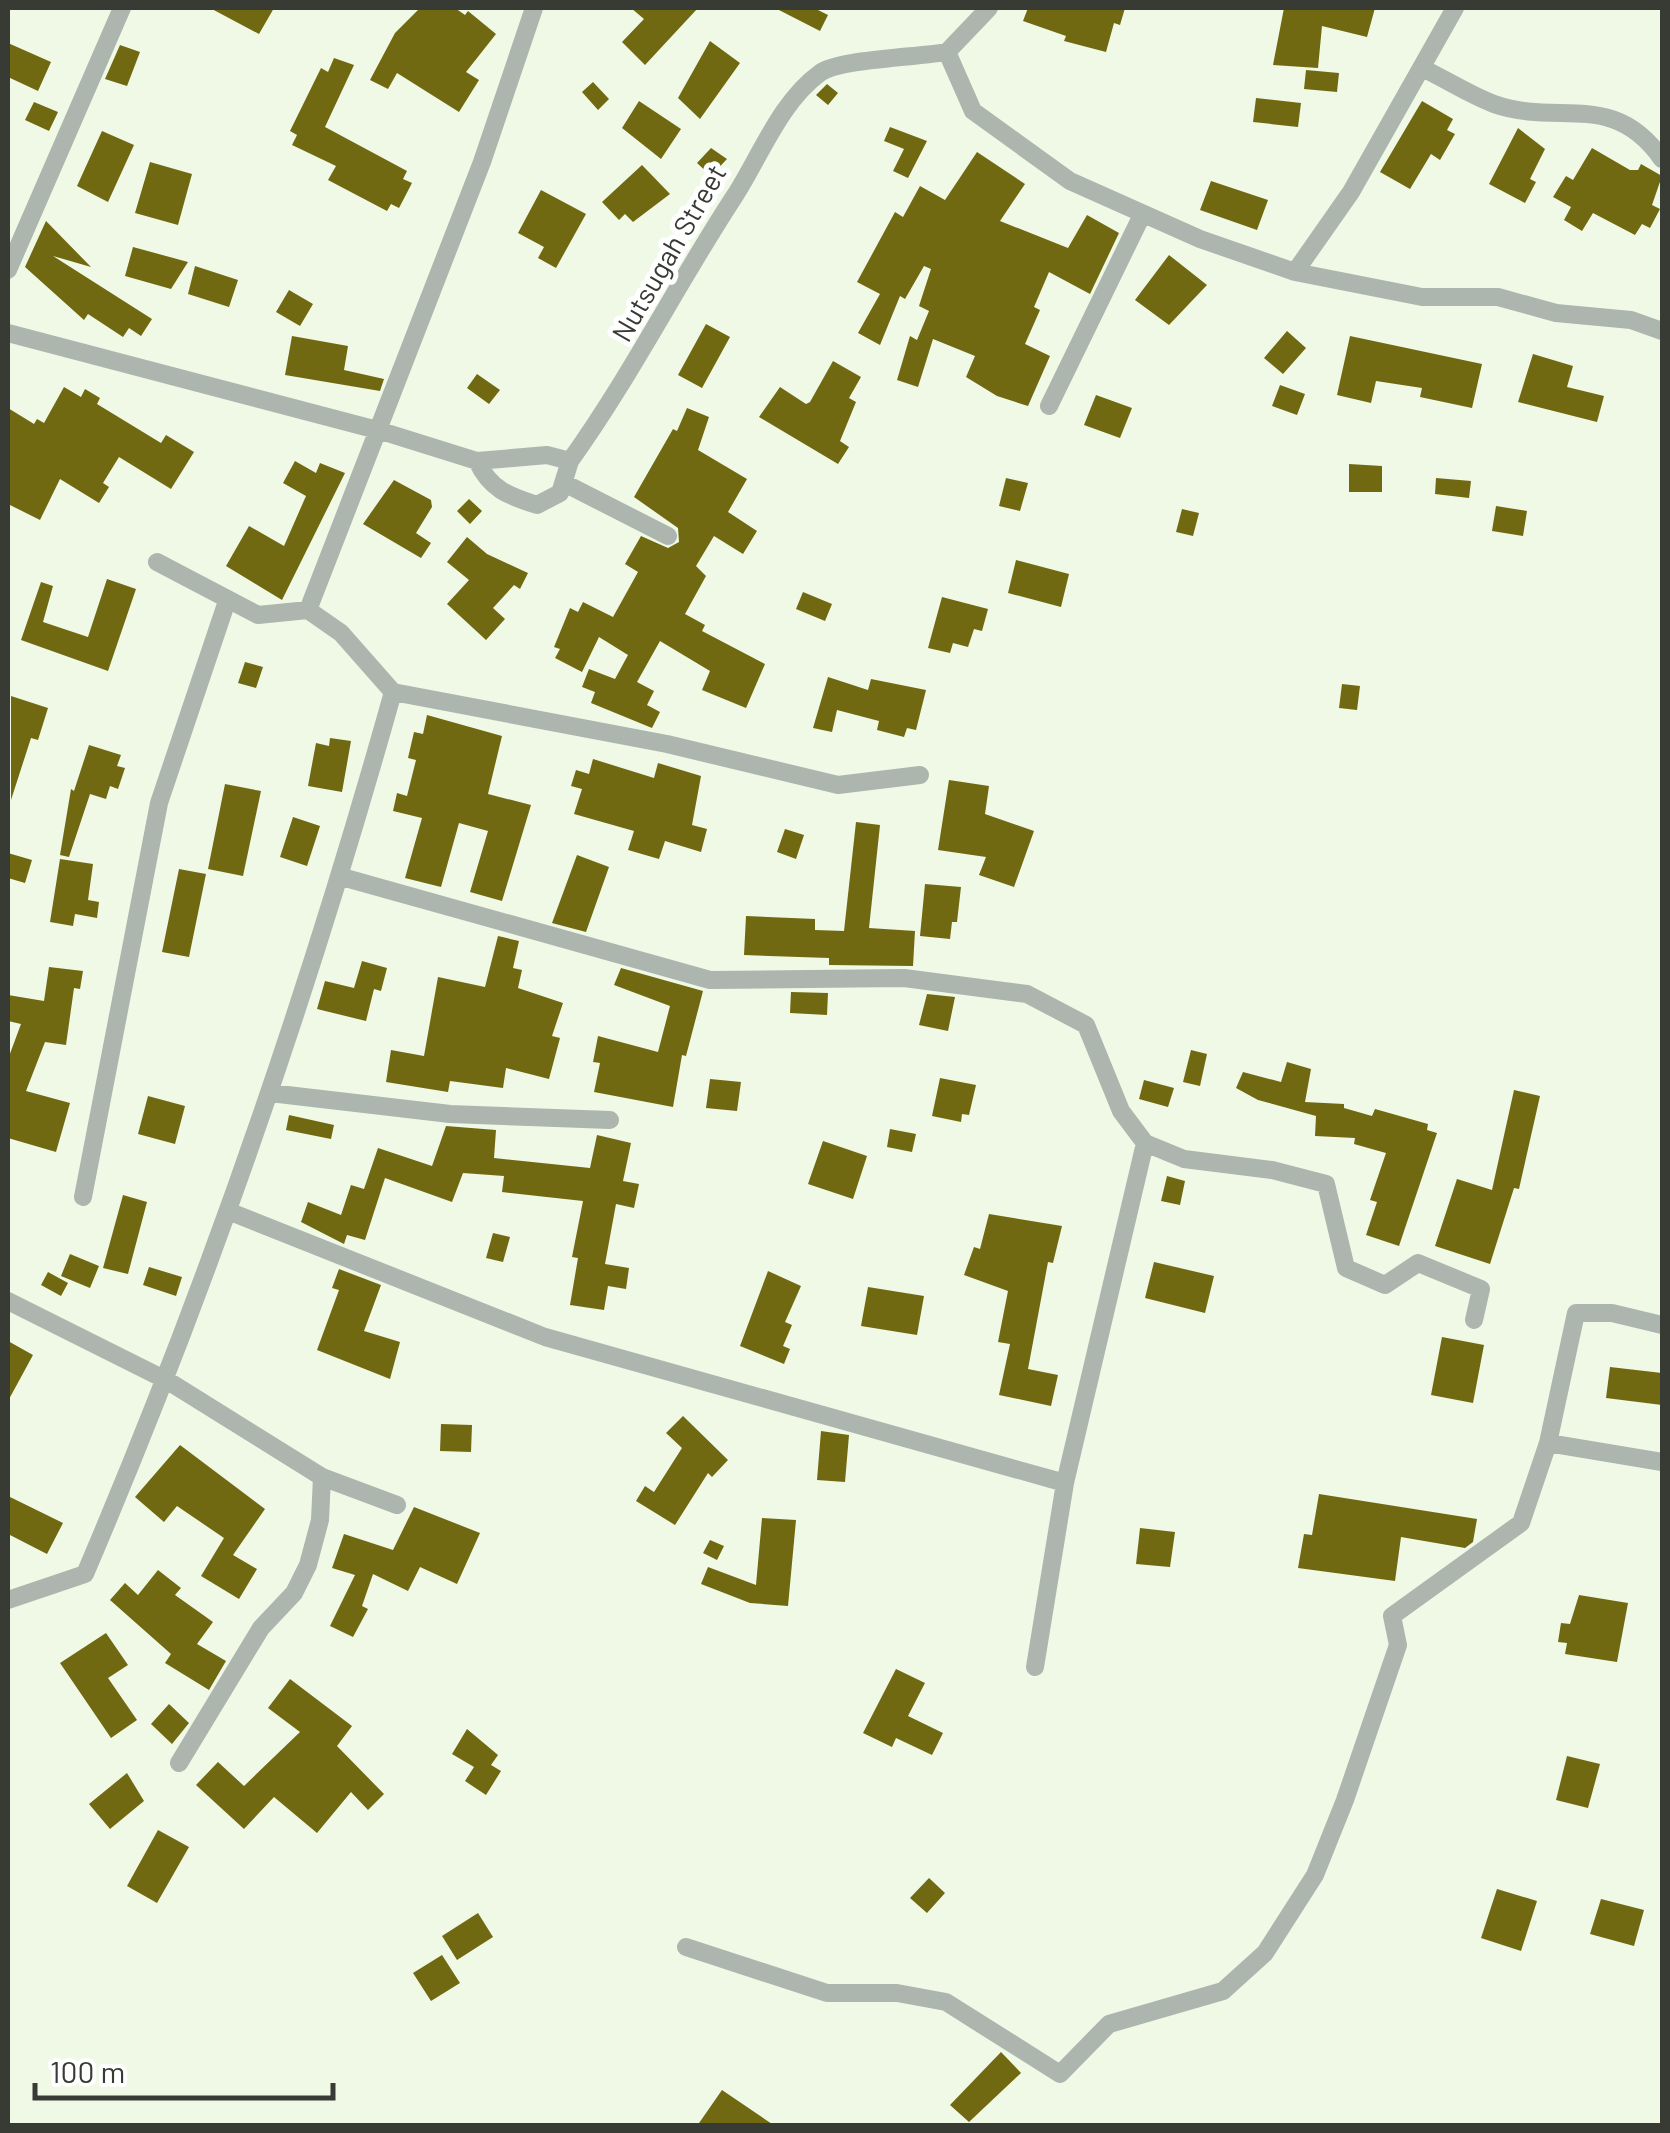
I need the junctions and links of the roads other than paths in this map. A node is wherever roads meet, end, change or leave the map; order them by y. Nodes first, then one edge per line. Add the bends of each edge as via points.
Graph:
1 (122, 8) edge
2 (534, 8) edge
3 (989, 8) edge
4 (1455, 8) edge
5 (947, 52) junction
6 (1424, 69) junction
7 (1662, 159) edge
8 (1142, 215) junction
9 (8, 270) edge
10 (1295, 272) junction
11 (1662, 330) edge
12 (8, 334) edge
13 (1049, 406) dead end
14 (382, 431) junction
15 (478, 461) junction
16 (570, 462) junction
17 (564, 484) junction
18 (668, 536) dead end
19 (157, 562) dead end
20 (227, 601) junction
21 (308, 610) junction
22 (393, 692) junction
23 (920, 775) dead end
24 (342, 876) junction
25 (270, 1094) junction
26 (610, 1120) dead end
27 (1145, 1143) junction
28 (84, 1197) dead end
29 (228, 1211) junction
30 (8, 1302) edge
31 (1474, 1320) dead end
32 (1662, 1326) edge
33 (168, 1381) junction
34 (1548, 1444) junction
35 (1662, 1462) edge
36 (322, 1478) junction
37 (1065, 1483) junction
38 (397, 1505) dead end
39 (8, 1600) edge
40 (1034, 1668) dead end
41 (179, 1763) dead end
42 (686, 1947) dead end

1 - 9 street
2 - 14 street
3 - 5 street
4 - 6 street
5 - 8 street via 972,111 1070,180
5 - 16 street, Nutsugah Street via 821,72 781,116 702,240 622,388
6 - 7 street via 1496,105 1617,118 1650,141
6 - 10 street
8 - 10 street
8 - 13 street
10 - 11 street via 1422,297 1498,297
12 - 14 street
14 - 15 street
14 - 21 street
15 - 16 street via 547,455
15 - 17 street via 486,481 537,504
16 - 17 street, Nutsugah Street
17 - 18 street
19 - 20 street
20 - 21 street via 258,615
20 - 28 street via 159,803
21 - 22 street via 340,633
22 - 23 street via 667,744 838,785
22 - 24 street
24 - 25 street
24 - 27 street via 710,980 904,978 1026,994 1086,1025 1122,1111
25 - 26 street via 450,1114
25 - 29 street
27 - 31 street via 1184,1160 1326,1184 1346,1268 1385,1285 1418,1263 1481,1289
27 - 37 street
29 - 33 street
29 - 37 street via 545,1337
30 - 33 street
32 - 34 street via 1612,1313 1576,1313
33 - 36 street
33 - 39 street via 85,1574
34 - 35 street
34 - 42 street via 1521,1523 1392,1616 1398,1646 1316,1876 1265,1953 1224,1991 1109,2024 1060,2074 946,2002 827,1993
36 - 38 street
36 - 41 street via 320,1520 294,1594 262,1628
37 - 40 street

